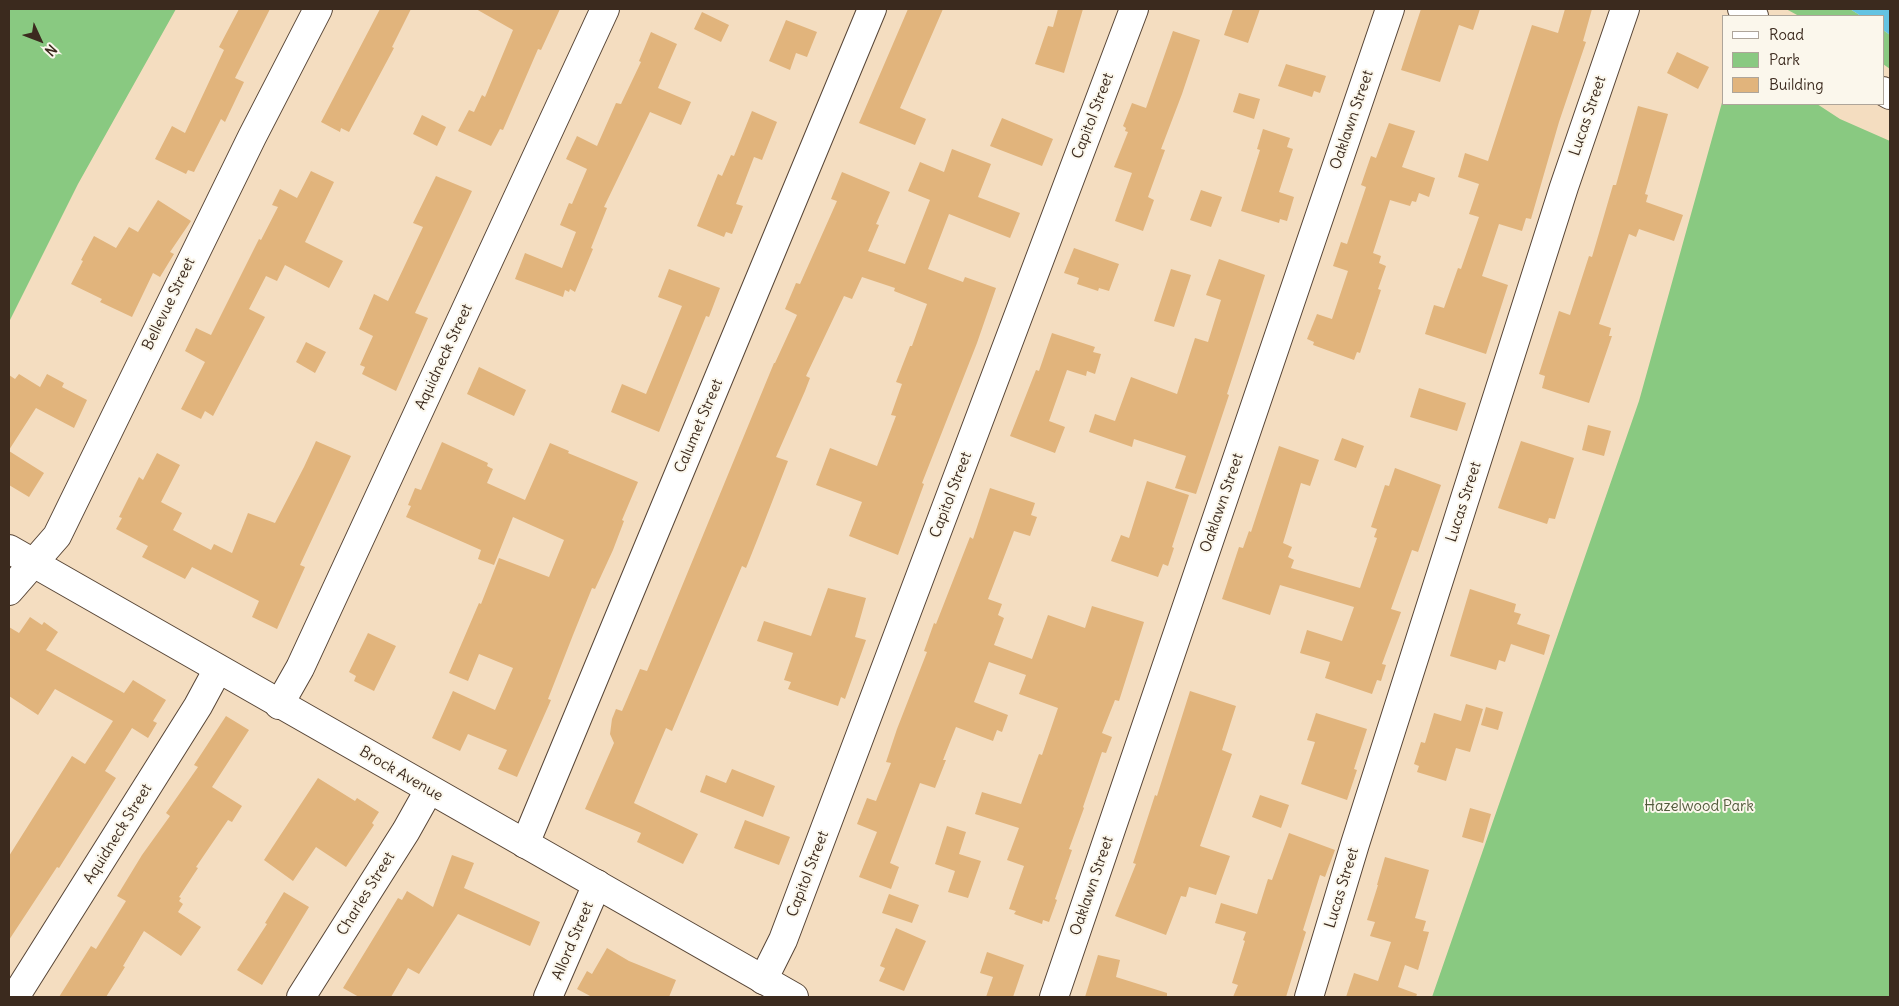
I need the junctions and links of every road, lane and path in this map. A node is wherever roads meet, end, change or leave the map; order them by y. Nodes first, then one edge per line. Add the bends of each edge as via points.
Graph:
1 (318, 9) edge
2 (605, 9) edge
3 (872, 9) edge
4 (1134, 9) edge
5 (1390, 9) edge
6 (1625, 9) edge
7 (9, 549) edge
8 (34, 564) junction
9 (9, 591) edge
10 (218, 669) junction
11 (279, 705) junction
12 (429, 790) junction
13 (525, 844) junction
14 (597, 884) junction
15 (763, 980) junction
16 (15, 997) edge
17 (301, 997) edge
18 (548, 997) edge
19 (794, 997) edge
20 (1054, 997) edge
21 (1309, 997) edge

1 - 8 street, Bellevue Street via 57,536
2 - 11 street, Aquidneck Street via 300,668
3 - 13 street, Calumet Street
4 - 15 street, Capitol Street via 784,940
5 - 20 street, Oaklawn Street
6 - 21 street, Lucas Street via 1564,187
7 - 8 street, Brock Avenue
8 - 9 street, Bellevue Street
8 - 10 street, Brock Avenue
10 - 11 street, Brock Avenue
10 - 16 street, Aquidneck Street
11 - 12 street, Brock Avenue
12 - 13 street, Brock Avenue
12 - 17 street, Charles Street
13 - 14 street, Brock Avenue
14 - 15 street, Brock Avenue
14 - 18 street, Allord Street
15 - 19 street, Brock Avenue

